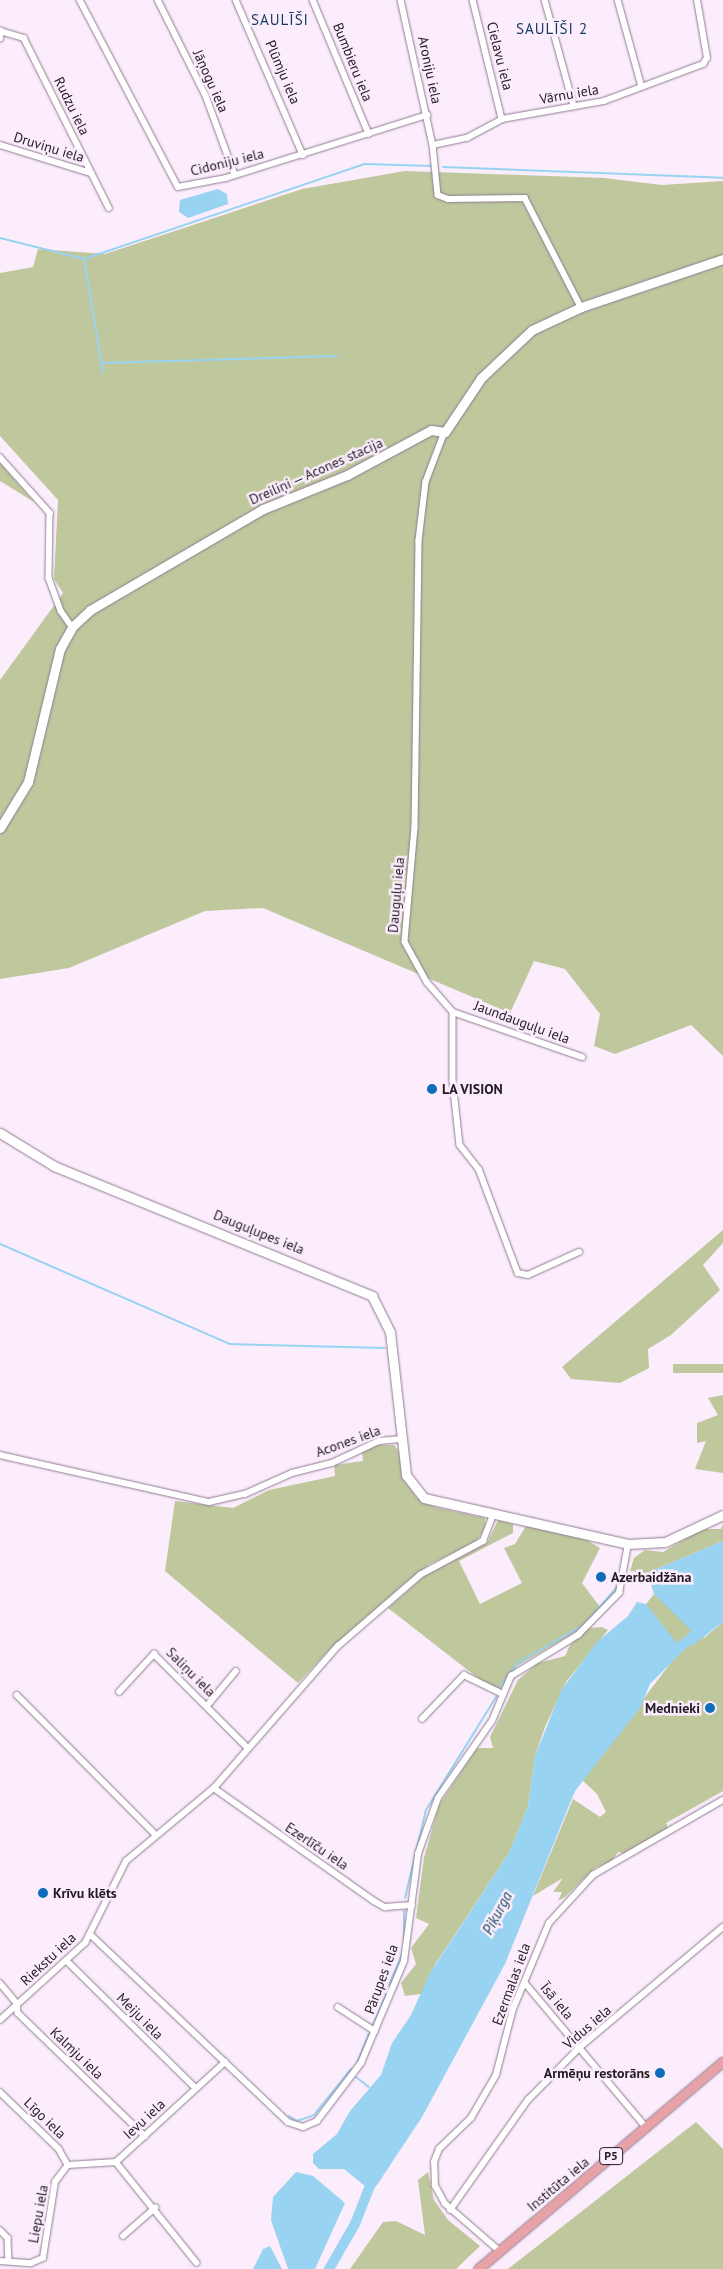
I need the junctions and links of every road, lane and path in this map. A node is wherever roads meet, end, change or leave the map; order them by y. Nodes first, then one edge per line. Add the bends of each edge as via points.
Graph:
1 (80, 0) edge
2 (158, 0) edge
3 (236, 0) edge
4 (312, 0) edge
5 (401, 0) edge
6 (473, 0) edge
7 (545, 0) edge
8 (618, 0) edge
9 (698, 0) edge
10 (0, 31) edge
11 (0, 39) edge
12 (642, 87) junction
13 (574, 106) junction
14 (427, 115) junction
15 (502, 119) junction
16 (369, 134) junction
17 (0, 145) edge
18 (433, 146) junction
19 (303, 154) junction
20 (91, 173) junction
21 (235, 175) junction
22 (109, 208) dead end
23 (723, 259) edge
24 (581, 307) junction
25 (445, 432) junction
26 (0, 457) edge
27 (72, 626) junction
28 (0, 828) edge
29 (453, 1012) junction
30 (582, 1057) dead end
31 (0, 1134) edge
32 (579, 1252) dead end
33 (400, 1439) junction
34 (0, 1455) edge
35 (493, 1515) junction
36 (723, 1515) edge
37 (628, 1544) junction
38 (236, 1671) dead end
39 (119, 1692) dead end
40 (503, 1694) junction
41 (16, 1695) dead end
42 (207, 1706) junction
43 (422, 1719) dead end
44 (247, 1747) junction
45 (214, 1788) junction
46 (723, 1800) edge
47 (154, 1833) junction
48 (412, 1905) junction
49 (723, 1928) edge
50 (90, 1934) junction
51 (67, 1961) junction
52 (0, 1982) edge
53 (526, 1984) junction
54 (17, 2003) junction
55 (338, 2007) dead end
56 (0, 2020) edge
57 (375, 2031) junction
58 (580, 2048) junction
59 (723, 2061) edge
60 (225, 2062) junction
61 (196, 2088) junction
62 (0, 2092) edge
63 (646, 2126) junction
64 (145, 2136) junction
65 (116, 2162) junction
66 (68, 2165) junction
67 (155, 2208) junction
68 (450, 2210) junction
69 (0, 2230) edge
70 (123, 2236) dead end
71 (499, 2252) junction
72 (0, 2261) edge
73 (9, 2261) junction
74 (197, 2263) dead end
75 (478, 2269) edge

1 - 21 street, Cidoniju iela via 175,186
2 - 21 street, Jāņogu iela via 206,96
3 - 19 street, Plūmju iela
4 - 16 street, Bumbieru iela
5 - 14 street, Aroniju iela
6 - 15 street, Cielavu iela
7 - 13 street
8 - 12 street
9 - 12 street, Vārnu iela via 707,58 703,64
10 - 11 street
10 - 20 street, Rudzu iela via 24,38
12 - 13 street, Vārnu iela via 604,101
13 - 15 street, Vārnu iela
14 - 16 street, Cidoniju iela
14 - 18 street, Aroniju iela
15 - 18 street, Vārnu iela via 467,138
16 - 19 street, Cidoniju iela
17 - 20 street, Druviņu iela
18 - 24 street, Aroniju iela via 442,198 519,196 531,205
19 - 21 street, Cidoniju iela
20 - 22 street, Rudzu iela
23 - 24 street
24 - 25 street via 532,330 493,365 468,395
25 - 27 street, Dreiliņi — Acones stacija via 431,430 347,475 295,493 241,520 121,590
25 - 29 street, Dauguļu iela via 426,482 419,541 414,795 405,942 427,982
26 - 27 street via 50,513 49,578 61,612
27 - 28 street via 52,674 28,782
29 - 30 street, Jaundauguļu iela
29 - 32 street via 458,1132 464,1154 479,1169 518,1273 528,1275
31 - 33 street, Dauguļupes iela via 54,1166 372,1296 390,1332
33 - 34 street, Acones iela via 379,1441 332,1463 292,1473 245,1494 209,1502
33 - 35 street, Acones iela via 406,1475 424,1498
35 - 37 street, Acones iela
35 - 44 street, Riekstu iela via 483,1541 420,1575 338,1646
36 - 37 street, Acones iela via 665,1542
37 - 40 street, Pārupes iela via 619,1593 578,1635 521,1666
38 - 42 street
39 - 42 street, Saliņu iela via 154,1654
40 - 43 street via 464,1675
40 - 48 street, Pārupes iela via 492,1721 430,1815 418,1854
41 - 47 street
42 - 44 street, Saliņu iela
44 - 45 street, Riekstu iela
45 - 47 street, Riekstu iela
45 - 48 street, Ezerlīču iela via 374,1901 385,1907
46 - 53 street, Ezermalas iela via 593,1875 572,1893 549,1923
47 - 50 street, Riekstu iela via 119,1869
48 - 57 street, Pārupes iela via 404,1961
49 - 58 street, Vidus iela
50 - 51 street, Riekstu iela
50 - 60 street, Pārupes iela
51 - 54 street, Riekstu iela
51 - 61 street, Meiju iela
52 - 54 street, Kalmju iela
53 - 58 street, Īsā iela
53 - 68 street, Ezermalas iela via 486,2095 472,2118 439,2149 434,2162 435,2186
54 - 56 street, Riekstu iela
54 - 64 street, Kalmju iela via 18,2014
55 - 57 street
57 - 60 street, Pārupes iela via 358,2069 317,2121 303,2127 288,2122
58 - 63 street, Īsā iela
58 - 68 street, Vidus iela via 511,2121
59 - 63 main road, Institūta iela / P5
60 - 61 street, Ievu iela
61 - 64 street, Ievu iela
62 - 66 street, Līgo iela via 59,2149
63 - 71 main road, Institūta iela / P5
64 - 65 street, Ievu iela
65 - 66 street
65 - 67 street
66 - 73 street, Liepu iela via 55,2182 43,2258
67 - 70 street
67 - 74 street
68 - 71 street, Ezermalas iela
69 - 73 street via 8,2238
71 - 75 main road, Institūta iela / P5
72 - 73 street, Liepu iela

